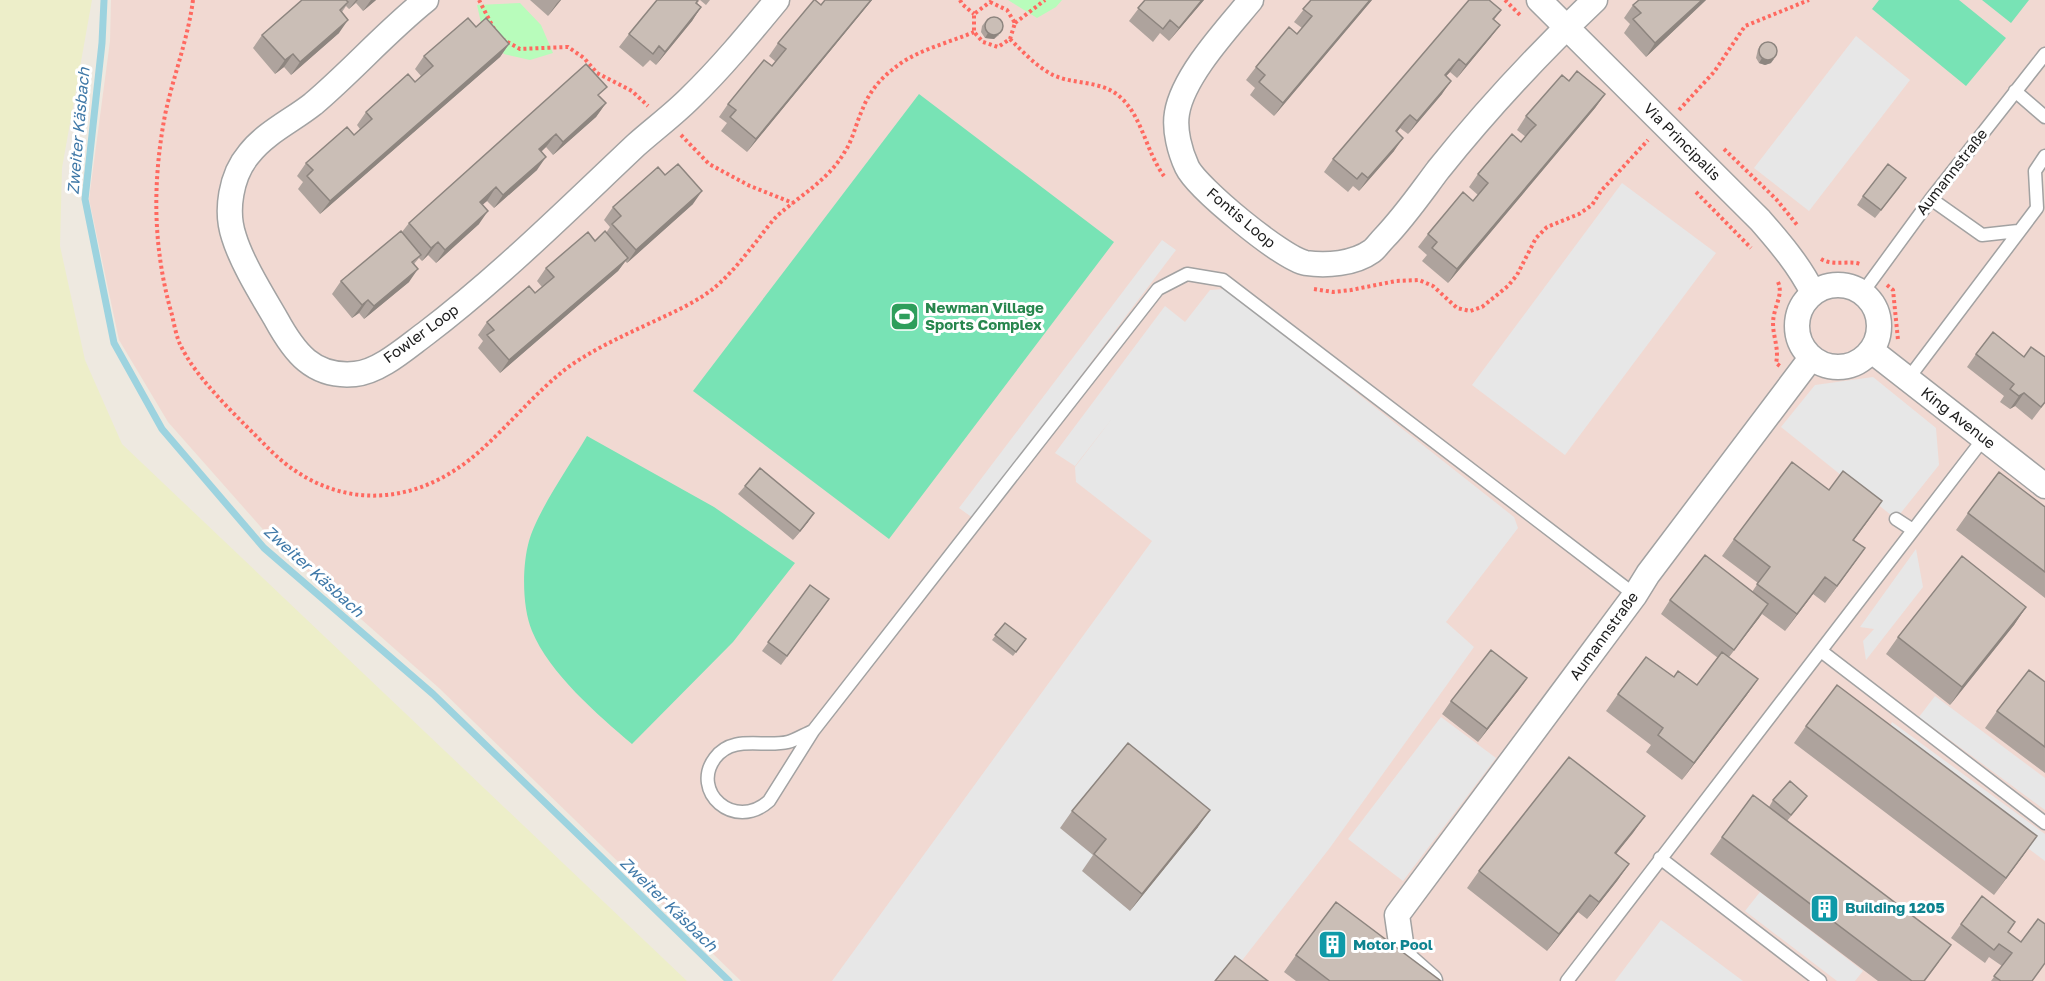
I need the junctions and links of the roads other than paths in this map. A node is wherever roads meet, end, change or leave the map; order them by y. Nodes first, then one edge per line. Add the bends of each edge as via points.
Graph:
1 (426, 0) edge
2 (777, 0) edge
3 (1251, 0) edge
4 (1539, 0) edge
5 (1595, 0) edge
6 (1567, 27) junction
7 (2045, 54) edge
8 (2015, 91) junction
9 (2045, 117) edge
10 (2045, 156) edge
11 (1931, 199) junction
12 (2018, 231) junction
13 (1869, 283) junction
14 (1813, 293) junction
15 (1872, 351) junction
16 (1812, 358) junction
17 (1908, 379) junction
18 (1984, 438) junction
19 (2045, 486) edge
20 (1896, 519) dead end
21 (1913, 530) junction
22 (1635, 595) junction
23 (1821, 651) junction
24 (813, 731) junction
25 (2045, 823) edge
26 (1660, 858) junction
27 (1430, 981) edge
28 (1567, 981) edge
29 (1820, 981) edge

1 - 2 street, Fowler Loop via 314,103 249,153 238,170 232,192 233,236 266,302 302,358 325,372 356,374 390,361 451,314 689,100
3 - 6 street, Fontis Loop via 1187,85 1177,113 1178,140 1187,168 1245,225 1304,262 1327,264 1350,261 1372,251 1480,120
4 - 6 street, Via Principalis
5 - 6 street, Fontis Loop
6 - 14 street, Via Principalis via 1781,243
7 - 8 lane, Aumannstraße
8 - 9 lane
8 - 11 lane, Aumannstraße
10 - 12 lane via 2035,171 2037,208
11 - 12 lane via 1982,235
11 - 13 lane, Aumannstraße
12 - 17 lane
13 - 14 street via 1825,286
13 - 15 street via 1879,320 1878,339
14 - 16 street via 1798,312 1796,325 1803,349
15 - 16 street via 1862,360 1843,367 1823,365
15 - 17 street, King Avenue
16 - 22 street, Aumannstraße via 1772,418
17 - 18 street, King Avenue
18 - 19 street, King Avenue
18 - 21 lane
20 - 21 lane
21 - 23 lane
22 - 24 lane via 1223,280 1187,274 1158,289
22 - 27 street, Aumannstraße via 1396,915 1402,957
23 - 25 lane
23 - 26 lane
24 - 24 lane via 788,742 742,743 721,751 709,771 711,794 728,810 739,813 761,808 770,801
26 - 28 lane
26 - 29 lane

